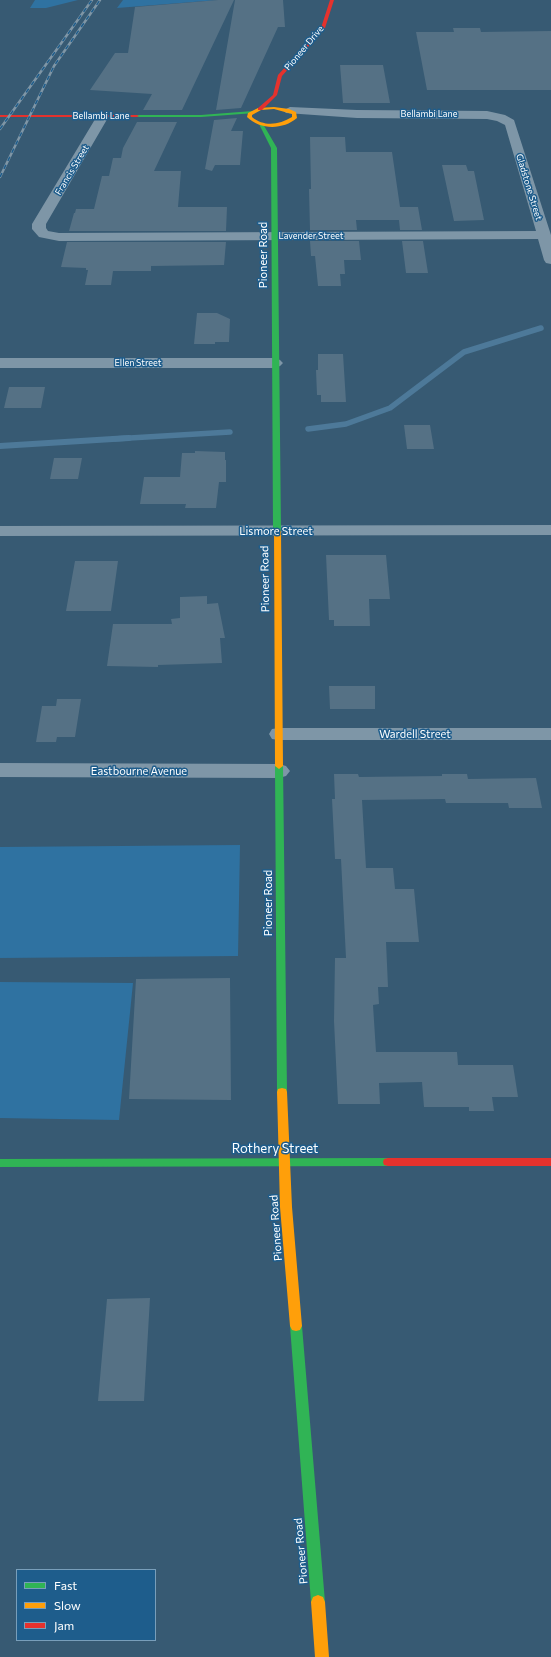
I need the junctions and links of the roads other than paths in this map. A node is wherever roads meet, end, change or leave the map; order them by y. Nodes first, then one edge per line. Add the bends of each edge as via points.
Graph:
1 (332, 0) edge
2 (275, 95) junction
3 (256, 111) junction
4 (0, 116) edge
5 (103, 116) junction
6 (201, 116) junction
7 (290, 116) junction
8 (502, 118) joint
9 (257, 123) junction
10 (274, 148) junction
11 (40, 224) joint
12 (544, 235) junction
13 (274, 236) junction
14 (551, 260) edge
15 (0, 363) edge
16 (275, 363) junction
17 (551, 530) edge
18 (0, 531) edge
19 (277, 531) junction
20 (279, 734) junction
21 (551, 734) edge
22 (0, 770) edge
23 (279, 771) junction
24 (283, 1162) junction
25 (551, 1162) edge
26 (0, 1163) edge
27 (322, 1657) edge

1 - 2 main road, Pioneer Drive via 323,28 280,76
2 - 3 main road, Pioneer Drive
2 - 7 main road
3 - 6 main road, Bellambi Lane
3 - 7 main road via 274,108
3 - 9 main road, Pioneer Road via 249,117
4 - 5 main road, Bellambi Lane
5 - 6 main road, Bellambi Lane
5 - 11 street, Francis Street
6 - 9 main road, Bellambi Lane
7 - 8 street, Bellambi Lane via 463,114
7 - 9 main road via 273,125
7 - 10 main road, Pioneer Road
8 - 12 street, Gladstone Street via 510,123
9 - 10 main road, Pioneer Road via 267,133
10 - 13 main road, Pioneer Road
11 - 13 street, Lavender Street via 41,232 59,236
12 - 13 street, Lavender Street
12 - 14 street, Gladstone Street
13 - 16 main road, Pioneer Road
15 - 16 street, Ellen Street
16 - 19 main road, Pioneer Road
17 - 19 street, Lismore Street
18 - 19 street, Lismore Street
19 - 20 main road, Pioneer Road
20 - 21 street, Wardell Street
20 - 23 main road, Pioneer Road
22 - 23 street, Eastbourne Avenue
23 - 24 main road, Pioneer Road
24 - 25 main road, Rothery Street
24 - 26 main road, Rothery Street
24 - 27 main road, Pioneer Road

